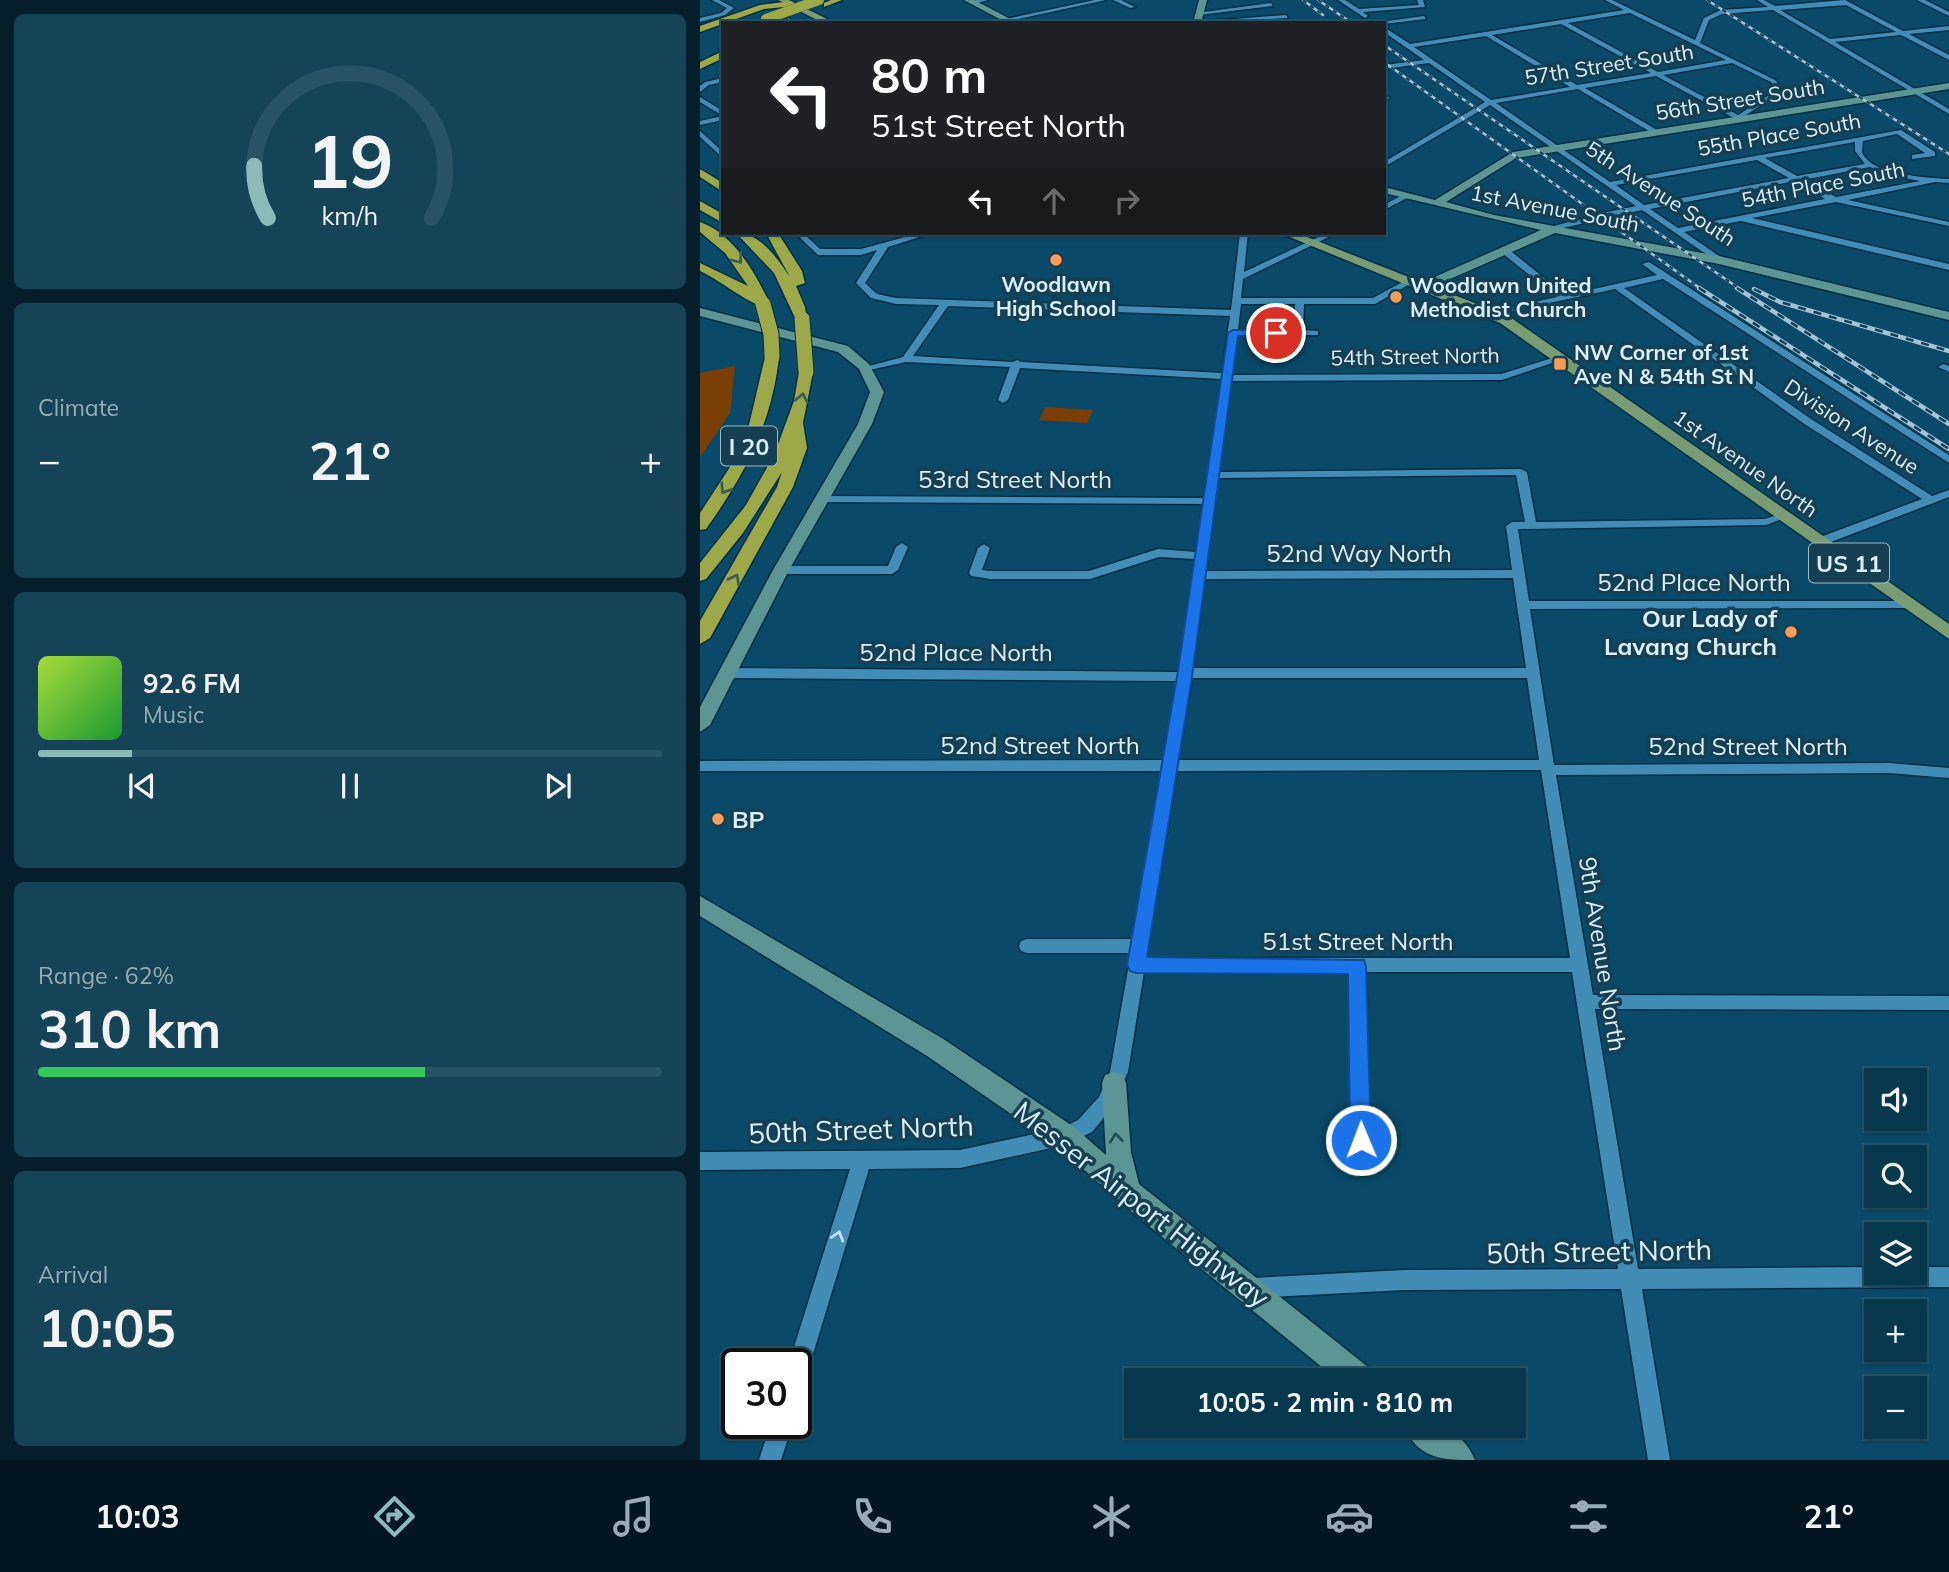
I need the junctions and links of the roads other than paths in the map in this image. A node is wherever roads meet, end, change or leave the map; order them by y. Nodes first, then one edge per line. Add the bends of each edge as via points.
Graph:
1 (715, 0) edge
2 (753, 0) edge
3 (767, 0) edge
4 (819, 0) edge
5 (838, 0) edge
6 (985, 0) edge
7 (1103, 0) edge
8 (1116, 0) edge
9 (1203, 0) edge
10 (1341, 0) edge
11 (1420, 0) edge
12 (1608, 0) edge
13 (1760, 0) edge
14 (1920, 0) edge
15 (971, 1) edge
16 (780, 2) edge
17 (1844, 2) edge
18 (1628, 3) dead end
19 (792, 4) joint
20 (1271, 5) dead end
21 (1620, 6) junction
22 (1132, 7) dead end
23 (1773, 9) junction
24 (1357, 10) junction
25 (1631, 11) junction
26 (747, 12) junction
27 (1199, 13) junction
28 (1949, 14) edge
29 (1286, 16) dead end
30 (1424, 18) dead end
31 (700, 20) edge
32 (767, 20) edge
33 (721, 21) edge
34 (722, 21) edge
35 (788, 21) edge
36 (813, 21) edge
37 (827, 21) edge
38 (1012, 21) edge
39 (1197, 21) edge
40 (1230, 21) edge
41 (1372, 21) edge
42 (1386, 22) edge
43 (1562, 22) junction
44 (1949, 28) edge
45 (700, 29) edge
46 (1386, 30) edge
47 (1487, 34) junction
48 (1905, 34) junction
49 (1828, 41) junction
50 (721, 43) edge
51 (1697, 44) junction
52 (1409, 46) junction
53 (707, 49) dead end
54 (721, 53) edge
55 (1949, 58) edge
56 (1430, 61) junction
57 (1733, 61) junction
58 (700, 63) edge
59 (721, 67) edge
60 (1386, 67) edge
61 (1656, 73) junction
62 (700, 77) edge
63 (719, 80) edge
64 (1949, 86) edge
65 (1577, 87) junction
66 (700, 90) edge
67 (1912, 90) junction
68 (700, 99) edge
69 (1490, 102) junction
70 (1949, 112) edge
71 (721, 115) edge
72 (721, 117) edge
73 (1738, 118) junction
74 (700, 123) edge
75 (1654, 132) junction
76 (700, 134) edge
77 (1859, 139) junction
78 (1557, 148) junction
79 (721, 154) edge
80 (1758, 157) junction
81 (1915, 157) dead end
82 (1386, 164) edge
83 (1870, 165) junction
84 (700, 172) edge
85 (1797, 179) junction
86 (1936, 180) junction
87 (1949, 181) edge
88 (1610, 184) junction
89 (721, 188) edge
90 (1386, 191) edge
91 (1407, 196) junction
92 (1835, 199) junction
93 (1436, 204) junction
94 (700, 205) edge
95 (1386, 207) edge
96 (1644, 207) junction
97 (721, 218) edge
98 (1739, 218) junction
99 (1949, 224) edge
100 (700, 226) edge
101 (1557, 228) junction
102 (1676, 231) junction
103 (744, 235) edge
104 (773, 235) edge
105 (801, 235) edge
106 (920, 235) edge
107 (1244, 235) edge
108 (1291, 235) edge
109 (1329, 235) edge
110 (1312, 243) junction
111 (884, 246) junction
112 (1505, 251) junction
113 (1719, 260) junction
114 (1646, 264) dead end
115 (700, 267) edge
116 (1949, 267) edge
117 (1664, 276) junction
118 (1238, 278) junction
119 (1418, 284) junction
120 (1616, 286) junction
121 (1564, 298) junction
122 (1300, 302) junction
123 (945, 303) junction
124 (763, 304) junction
125 (1236, 307) junction
126 (700, 312) edge
127 (801, 314) junction
128 (1492, 314) junction
129 (1949, 316) edge
130 (1233, 333) junction
131 (1298, 333) junction
132 (1315, 333) dead end
133 (906, 359) junction
134 (1559, 359) junction
135 (1017, 363) junction
136 (868, 369) junction
137 (1227, 377) junction
138 (1003, 400) dead end
139 (796, 424) junction
140 (1949, 460) edge
141 (1212, 475) junction
142 (1949, 493) edge
143 (821, 499) junction
144 (1929, 499) junction
145 (1209, 501) junction
146 (1784, 516) junction
147 (1531, 524) junction
148 (700, 525) edge
149 (1819, 542) junction
150 (902, 547) dead end
151 (984, 548) dead end
152 (1201, 556) junction
153 (780, 570) junction
154 (1518, 574) junction
155 (700, 575) edge
156 (1199, 575) junction
157 (1908, 604) junction
158 (1524, 605) junction
159 (1949, 633) edge
160 (700, 638) edge
161 (726, 673) junction
162 (1534, 673) junction
163 (1185, 675) junction
164 (700, 725) edge
165 (700, 766) edge
166 (1170, 768) junction
167 (1547, 768) junction
168 (1949, 773) edge
169 (700, 905) edge
170 (1027, 946) dead end
171 (1139, 946) junction
172 (1136, 965) junction
173 (1579, 965) junction
174 (1357, 966) junction
175 (1585, 1002) junction
176 (1949, 1003) edge
177 (1114, 1083) junction
178 (1065, 1136) junction
179 (1361, 1140) dead end
180 (700, 1161) edge
181 (862, 1161) junction
182 (1128, 1192) junction
183 (1949, 1277) edge
184 (1632, 1278) junction
185 (1250, 1288) junction
186 (804, 1348) edge
187 (1347, 1368) edge
188 (1433, 1438) edge
189 (777, 1439) edge
190 (770, 1460) edge
191 (1460, 1460) edge
192 (1659, 1460) edge

1 - 31 street via 731,8
2 - 26 highway via 759,4
3 - 16 main road
4 - 32 highway, bridge
5 - 35 highway
6 - 15 street
7 - 38 street
8 - 22 street
9 - 27 street
10 - 24 street
11 - 24 street via 1422,7
12 - 21 street
13 - 23 street
14 - 28 street
15 - 38 street
16 - 19 highway
16 - 26 highway
16 - 36 main road
17 - 23 street
17 - 48 street
18 - 21 street
19 - 37 main road
20 - 27 street
21 - 25 street
23 - 49 street
23 - 51 street via 1713,15 1706,19
24 - 41 street
25 - 43 street
25 - 51 street
26 - 34 highway
27 - 39 street
29 - 40 street
30 - 42 street
33 - 45 highway
43 - 47 street
43 - 61 street
44 - 48 street
46 - 52 street, 5th Avenue South
47 - 52 street
47 - 65 street
48 - 49 street
48 - 55 street
49 - 67 street
50 - 53 highway
51 - 57 street
52 - 56 street, 5th Avenue South
54 - 58 highway
56 - 60 street
56 - 69 street, 5th Avenue South
57 - 61 street, 57th Street South
57 - 73 street via 1773,81 1781,90
59 - 62 highway
61 - 65 street, 57th Street South
61 - 73 street
63 - 66 street
64 - 67 street, 56th Street South
65 - 69 street, 57th Street South
65 - 75 street
67 - 70 street
67 - 73 street, 56th Street South
68 - 71 street
69 - 78 street, 5th Avenue South
69 - 82 street
72 - 74 street
73 - 75 street, 56th Street South
75 - 78 street, 56th Street South
76 - 79 street
77 - 80 street, 55th Place South
77 - 81 street, 55th Place South via 1898,132 1932,154
77 - 83 street via 1859,156
78 - 88 street, 5th Avenue South
78 - 93 street, 56th Street South via 1509,157
80 - 85 street
80 - 88 street, 55th Place South
83 - 85 street
83 - 86 street
84 - 89 highway
85 - 92 street
85 - 96 street
86 - 87 street
86 - 92 street, 54th Place South
88 - 96 street, 5th Avenue South
90 - 91 street, 1st Avenue South
91 - 93 street, 1st Avenue South
91 - 95 street
92 - 98 street, 54th Place South
92 - 99 street
93 - 101 street, 1st Avenue South
94 - 97 highway
96 - 101 street
96 - 102 street, 5th Avenue South
98 - 102 street, 54th Place South
98 - 116 street
100 -> 124 highway via 733,252
101 - 112 street
101 - 113 street, 1st Avenue South
102 - 113 street, 5th Avenue South
103 - 127 highway via 773,264
104 - 127 highway, I 20 via 795,271
105 - 111 street via 818,252 861,252
106 - 111 street
107 - 118 street
108 - 110 main road, 1st Avenue North / US 11
109 - 110 street
110 - 118 street
110 - 119 main road, 1st Avenue North / US 11
111 - 123 street via 860,283 867,293 896,301
112 - 119 street
112 - 121 street
113 - 129 street, 5th Avenue South
114 - 117 street
115 - 124 highway
117 - 120 street, 54th Street North
117 - 140 street
118 - 125 street
119 - 122 street via 1375,301
119 - 128 main road, 1st Avenue North / US 11
120 - 121 street, 54th Street North
120 - 144 street, Division Avenue via 1807,421
121 - 128 street, 54th Street North
122 - 125 street
122 - 131 street
123 - 125 street
123 - 133 street
124 -> 148 highway, I 20, bridge via 771,334 768,392 756,431 731,481
125 - 130 street
126 - 136 street via 843,349
139 -> 127 highway, I 20, bridge via 806,372
128 - 134 main road, 1st Avenue North / US 11
130 - 131 street
130 - 137 street
131 - 132 street
133 - 135 street, 54th Street North
133 - 136 street, 54th Street North
134 - 137 street, 54th Street North via 1502,377
134 - 146 main road, 1st Avenue North / US 11
135 - 137 street, 54th Street North
135 - 138 street
136 - 143 street via 877,393 865,424
137 - 141 street
139 - 155 highway, I 20 via 766,488
160 -> 139 highway via 785,487 799,448
141 - 145 street
141 - 147 street via 1521,472
142 - 144 street
143 - 145 street, 53rd Street North
143 - 153 street
144 - 149 street
145 - 152 street
146 - 147 street via 1766,522
146 - 149 main road, 1st Avenue North / US 11
147 - 154 street, 9th Avenue North via 1512,526
149 - 157 main road, 1st Avenue North / US 11
150 - 153 street via 892,570
151 - 152 street via 975,573 990,575 1090,575 1158,553
152 - 156 street
153 - 161 street
154 - 156 street, 52nd Way North
154 - 158 street, 9th Avenue North
156 - 163 street
157 - 158 street, 52nd Place North
157 - 159 main road, 1st Avenue North / US 11
158 - 162 street, 9th Avenue North
161 - 163 street, 52nd Place North
161 - 164 street
162 - 163 street, 52nd Place North
162 - 167 street, 9th Avenue North
163 - 166 street
165 - 166 street, 52nd Street North
166 - 167 street, 52nd Street North
166 - 171 street
167 - 168 street, 52nd Street North via 1889,768
167 - 173 street, 9th Avenue North
169 - 178 street, Messer Airport Highway via 936,1048
170 - 171 street
171 - 172 street
172 - 174 street, 51st Street North
172 - 177 street
173 - 174 street, 51st Street North
173 - 175 street, 9th Avenue North
174 - 179 street
175 - 176 street
175 - 184 street, 9th Avenue North
177 - 178 street via 1105,1103 1085,1126
182 -> 177 street via 1118,1152
178 - 181 street, 50th Street North via 960,1159
178 - 182 street, Messer Airport Highway
180 - 181 street, 50th Street North
186 -> 181 street
182 - 185 street, Messer Airport Highway
183 - 184 street, 50th Street North
184 - 185 street, 50th Street North via 1404,1280
184 - 192 street, 9th Avenue North
185 - 187 street, Messer Airport Highway
188 - 191 street
189 - 190 street

